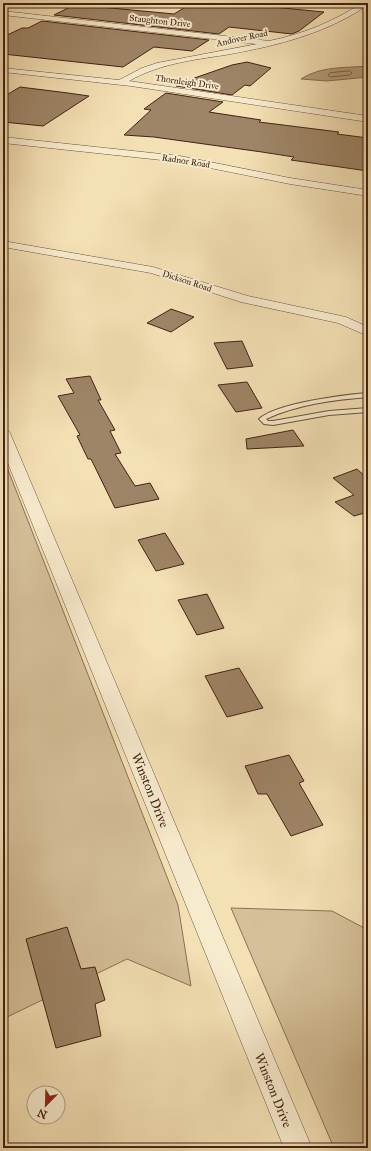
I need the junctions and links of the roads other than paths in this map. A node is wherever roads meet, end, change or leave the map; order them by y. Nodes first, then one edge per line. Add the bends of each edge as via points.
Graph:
1 (350, 3) edge
2 (366, 4) edge
3 (3, 13) edge
4 (267, 43) junction
5 (3, 70) edge
6 (120, 83) junction
7 (368, 112) edge
8 (345, 115) junction
9 (368, 119) edge
10 (3, 140) edge
11 (368, 193) edge
12 (3, 244) edge
13 (368, 332) edge
14 (368, 395) edge
15 (368, 410) edge
16 (3, 433) edge
17 (298, 1148) edge

1 - 2 main road
2 - 4 street, Andover Road via 328,25
3 - 4 street, Staughton Drive
4 - 6 street, Andover Road via 161,64
5 - 6 street, Thornleigh Drive
6 - 8 street, Thornleigh Drive
7 - 8 street
8 - 9 street, Thornleigh Drive
10 - 11 street, Radnor Road via 185,160 265,177
12 - 13 street, Dickson Road via 153,270 245,299 342,320
14 - 15 lane via 302,406 262,419 266,423 329,412
16 - 17 street, Winston Drive

